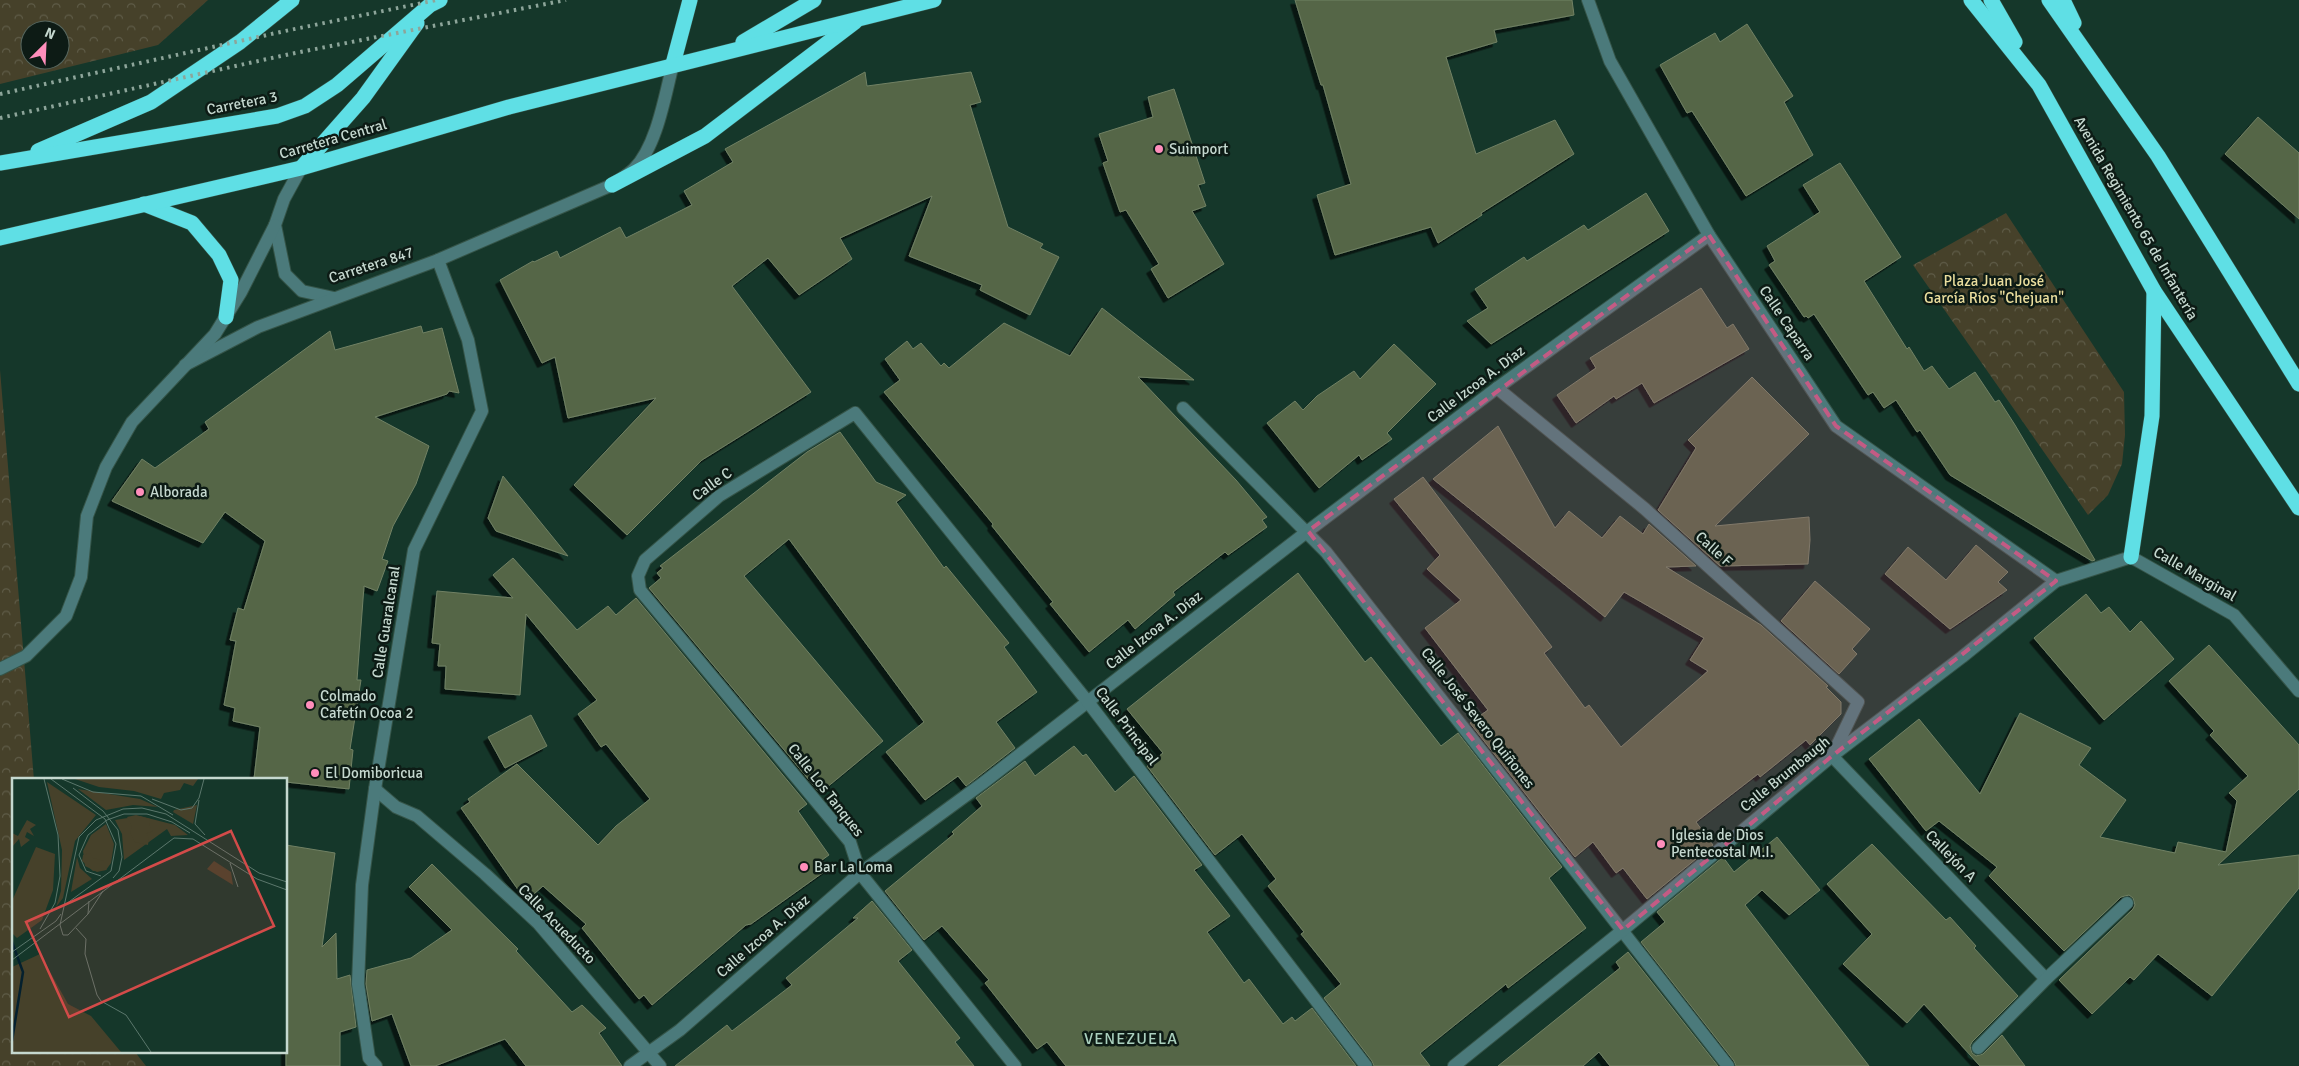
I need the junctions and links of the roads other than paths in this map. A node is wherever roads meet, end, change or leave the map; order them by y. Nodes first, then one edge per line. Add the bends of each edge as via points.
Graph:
1 (292, 0) edge
2 (690, 0) edge
3 (814, 0) edge
4 (934, 0) edge
5 (1588, 0) edge
6 (1971, 0) edge
7 (1991, 0) edge
8 (2049, 0) edge
9 (2055, 0) edge
10 (2063, 0) edge
11 (435, 2) edge
12 (860, 18) junction
13 (728, 51) junction
14 (2089, 56) junction
15 (674, 64) junction
16 (2039, 85) junction
17 (26, 157) junction
18 (0, 163) edge
19 (301, 168) junction
20 (612, 185) junction
21 (144, 204) junction
22 (275, 225) junction
23 (1709, 235) junction
24 (2, 237) edge
25 (438, 260) junction
26 (2154, 291) junction
27 (334, 298) junction
28 (226, 317) junction
29 (185, 365) junction
30 (2299, 384) edge
31 (1497, 388) junction
32 (1183, 408) dead end
33 (855, 413) joint
34 (2299, 508) edge
35 (1308, 531) junction
36 (2132, 557) junction
37 (2056, 581) junction
38 (657, 610) joint
39 (0, 670) edge
40 (2299, 691) edge
41 (1088, 702) junction
42 (1832, 756) junction
43 (375, 789) junction
44 (860, 873) junction
45 (2127, 903) dead end
46 (1623, 930) junction
47 (2046, 979) junction
48 (1978, 1048) dead end
49 (649, 1052) junction
50 (376, 1066) edge
51 (630, 1066) edge
52 (660, 1066) edge
53 (1015, 1066) edge
54 (1366, 1066) edge
55 (1454, 1066) edge
56 (1728, 1066) edge

1 - 17 highway via 240,42 151,102
2 - 15 highway
3 - 13 highway
4 - 12 highway
5 - 23 street, Calle Caparra via 1610,61
6 - 16 highway, Avenida Regimiento 65 de Infantería
7 - 16 highway
8 - 14 highway
9 - 14 highway
10 - 14 highway
11 - 17 highway, Carretera 3 via 337,85 305,106 277,116
11 - 19 highway via 363,98
12 - 13 highway
12 - 20 highway via 705,136
13 - 15 highway, Carretera Central
14 - 30 highway via 2158,156
15 - 19 highway, Carretera Central via 509,107
15 - 20 street, Carretera 847 via 645,154 634,169
16 - 26 highway, Avenida Regimiento 65 de Infantería
17 - 18 highway
19 - 21 highway, Carretera Central
19 - 22 street via 284,199
20 - 25 street, Carretera 847
21 - 24 highway, Carretera Central
21 - 28 highway via 192,223 219,255 231,280
22 - 27 street, Carretera 847 via 285,274 302,291
22 - 28 street
23 - 31 street, Calle Izcoa A. Díaz
23 - 37 street, Calle Caparra via 1836,426
25 - 27 street, Carretera 847
25 - 43 street, Calle Guaralcanal via 468,340 482,411 414,550
26 - 34 highway, Avenida Regimiento 65 de Infantería
26 - 36 highway via 2152,416
27 - 29 street via 258,327
28 - 29 street via 215,334
29 - 39 street via 132,422 106,467 87,516 81,577 66,616 26,656
31 - 35 street, Calle Izcoa A. Díaz
31 - 42 street, Calle F via 1645,509 1858,702
32 - 35 street, Calle José Severo Quiñones
33 - 38 street, Calle C via 719,496 645,560 638,576 640,590
33 - 41 street, Calle Principal
35 - 41 street, Calle Izcoa A. Díaz
35 - 46 street, Calle José Severo Quiñones
36 - 37 street, Calle Brumbaugh
36 - 40 street, Calle Marginal via 2234,615
37 - 42 street, Calle Brumbaugh
38 - 44 street, Calle Los Tanques via 850,842
41 - 44 street, Calle Izcoa A. Díaz
41 - 54 street, Calle Principal
42 - 46 street, Calle Brumbaugh
42 - 47 street, Callejón A
43 - 49 street, Calle Acueducto via 396,807 417,816 538,923
43 - 50 street, Calle Guaralcanal via 362,885 358,984 369,1058
44 - 49 street, Calle Izcoa A. Díaz via 680,1030
44 - 53 street, Calle Los Tanques
45 - 47 street
46 - 55 street, Calle Brumbaugh
46 - 56 street, Calle José Severo Quiñones
47 - 48 street
49 - 51 street, Calle Izcoa A. Díaz
49 - 52 street, Calle Acueducto

